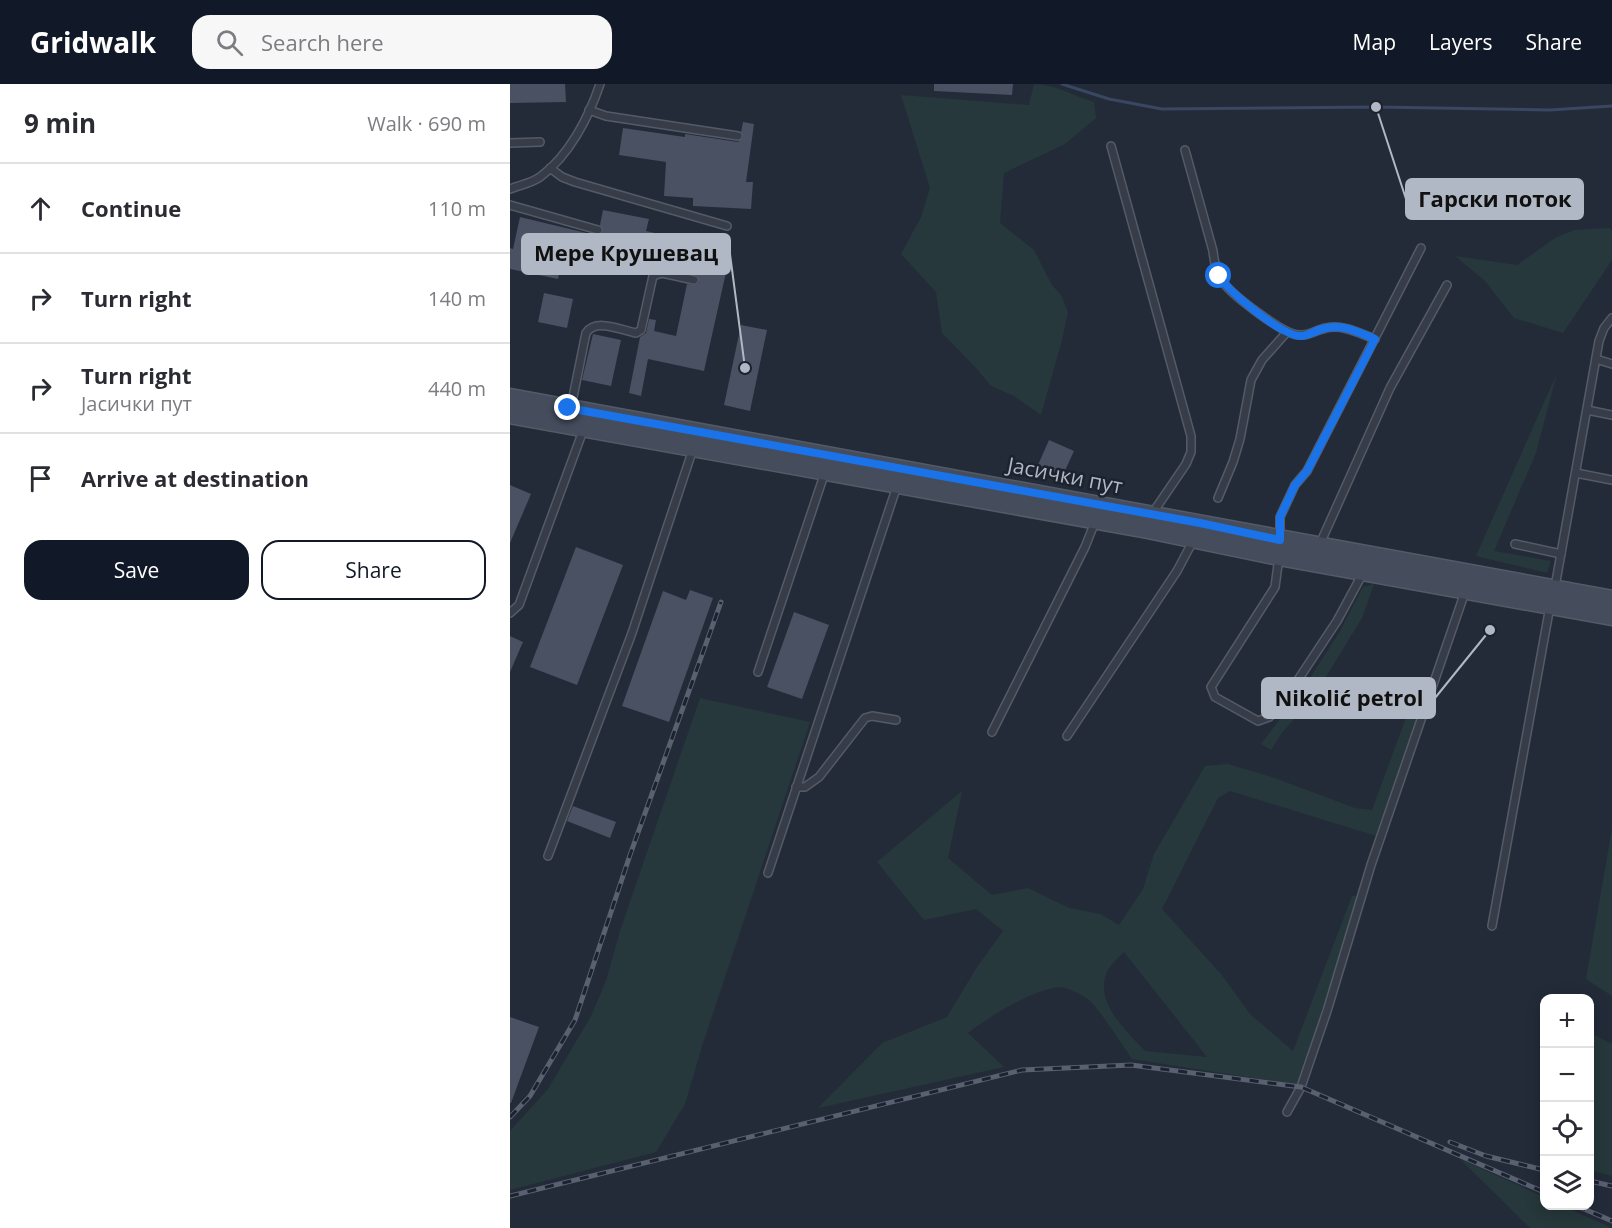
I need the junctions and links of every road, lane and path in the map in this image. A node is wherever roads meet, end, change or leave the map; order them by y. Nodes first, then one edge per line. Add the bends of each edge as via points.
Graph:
1 (600, 84) edge
2 (589, 110) junction
3 (738, 136) dead end
4 (540, 142) dead end
5 (510, 144) edge
6 (1111, 146) dead end
7 (1185, 150) dead end
8 (550, 168) junction
9 (510, 189) edge
10 (510, 205) edge
11 (727, 226) dead end
12 (598, 230) dead end
13 (1421, 248) dead end
14 (694, 280) dead end
15 (1447, 285) dead end
16 (1612, 318) edge
17 (1287, 332) junction
18 (1375, 339) junction
19 (1596, 359) junction
20 (1612, 364) edge
21 (510, 398) edge
22 (1587, 410) junction
23 (510, 414) edge
24 (1612, 415) edge
25 (564, 416) junction
26 (613, 425) junction
27 (584, 428) junction
28 (695, 440) junction
29 (827, 464) junction
30 (1576, 473) junction
31 (901, 477) junction
32 (1612, 480) edge
33 (1218, 498) dead end
34 (1097, 513) junction
35 (1150, 522) junction
36 (1197, 531) junction
37 (1515, 543) dead end
38 (1318, 546) junction
39 (1280, 548) junction
40 (1561, 554) junction
41 (1368, 563) junction
42 (1467, 582) junction
43 (1552, 597) junction
44 (1612, 600) edge
45 (510, 613) edge
46 (1612, 616) edge
47 (758, 672) dead end
48 (896, 720) dead end
49 (992, 732) dead end
50 (1067, 736) dead end
51 (796, 787) junction
52 (548, 856) dead end
53 (768, 873) dead end
54 (1492, 926) dead end
55 (1287, 1112) dead end

1 - 2 lane
2 - 3 lane
2 - 8 lane via 574,139
4 - 5 lane
6 - 35 lane via 1191,436 1186,464
7 - 17 lane via 1219,276 1235,295
8 - 9 lane via 538,178
8 - 11 lane via 575,182
10 - 12 lane
13 - 18 lane
14 - 25 lane via 662,273 653,276 639,332 598,325 590,328 573,397
15 - 38 lane via 1390,388
16 - 19 lane via 1601,334
17 - 18 lane via 1305,335 1337,326
17 - 33 lane via 1262,360 1251,380 1239,444
18 - 39 lane via 1280,517
19 - 20 lane
19 - 22 lane
21 - 25 main road, Јасички пут
22 - 24 lane
22 - 30 lane
23 - 25 main road, Јасички пут
25 - 26 main road, Јасички пут
25 - 27 main road, Јасички пут
26 - 27 main road, Јасички пут
26 - 28 main road, Јасички пут
27 - 45 lane via 519,605
28 - 29 main road, Јасички пут
28 - 52 lane via 632,633
29 - 31 main road, Јасички пут
29 - 47 lane
30 - 32 lane
30 - 40 lane
31 - 34 main road, Јасички пут
31 - 51 lane
34 - 35 main road, Јасички пут
34 - 49 lane via 1085,547
35 - 36 main road, Јасички пут
36 - 39 main road, Јасички пут
36 - 50 lane via 1177,571
37 - 40 lane
38 - 39 main road, Јасички пут
38 - 41 main road, Јасички пут
39 - 41 main road, Јасички пут
39 - 41 lane via 1275,587 1211,687 1215,697 1258,720 1265,720 1278,710
40 - 43 lane
41 - 42 main road, Јасички пут
42 - 43 main road, Јасички пут
42 - 55 lane via 1371,865 1301,1088
43 - 44 main road, Јасички пут
43 - 46 main road, Јасички пут
43 - 54 lane
48 - 51 lane via 865,718 819,777 805,787
51 - 53 lane

